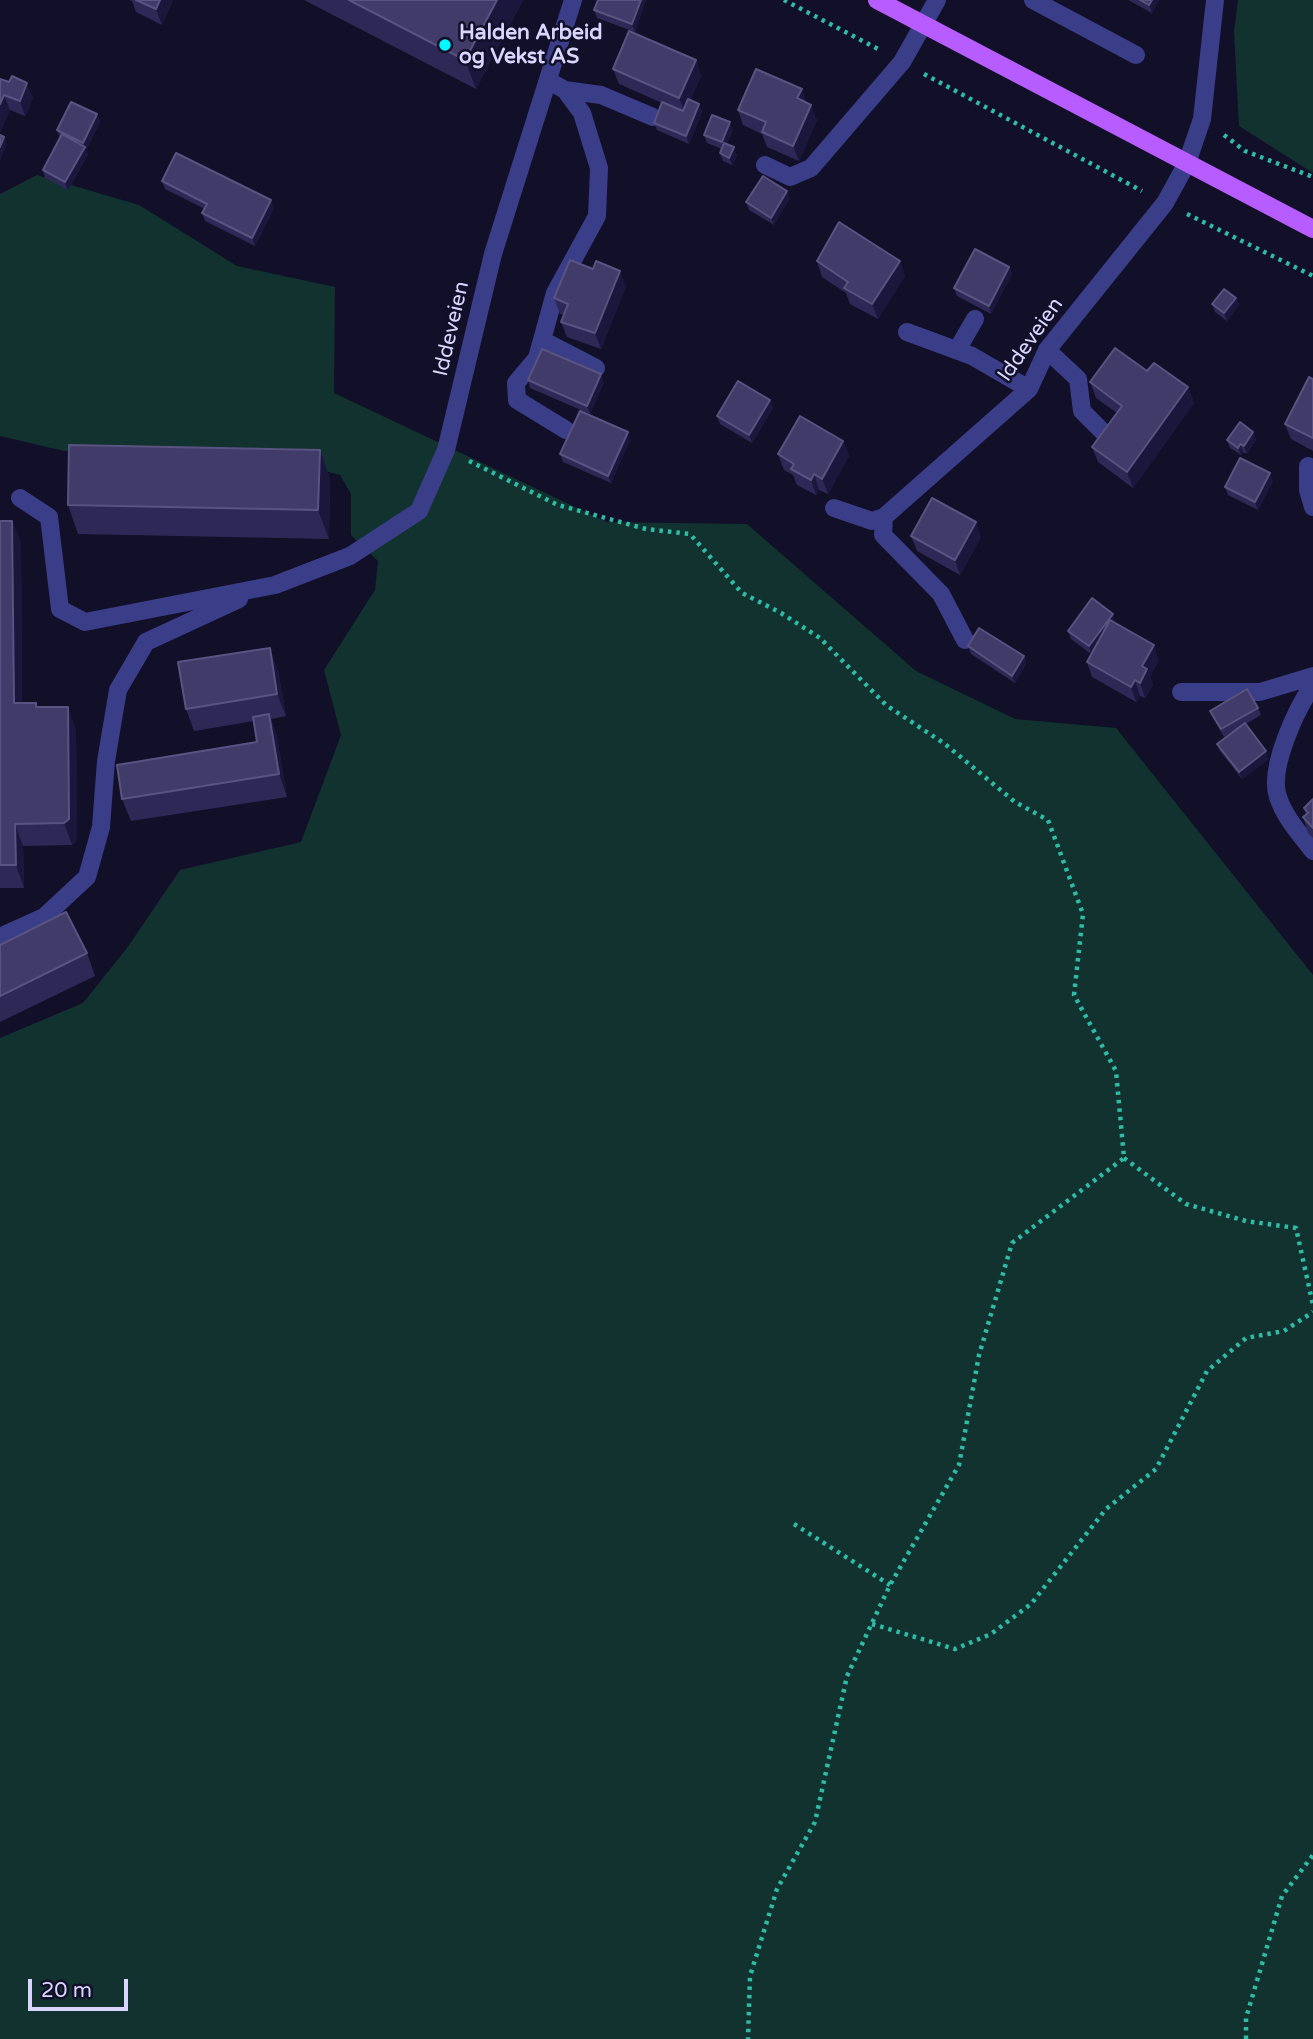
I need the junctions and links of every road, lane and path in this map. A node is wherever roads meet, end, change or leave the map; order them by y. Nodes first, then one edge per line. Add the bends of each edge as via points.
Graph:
1 (573, 0) edge
2 (784, 0) edge
3 (877, 0) edge
4 (937, 0) edge
5 (1033, 0) edge
6 (1215, 0) edge
7 (925, 25) junction
8 (1136, 55) dead end
9 (902, 62) junction
10 (549, 81) junction
11 (565, 90) junction
12 (653, 117) edge
13 (1202, 118) junction
14 (1187, 163) junction
15 (765, 165) dead end
16 (1313, 177) edge
17 (1165, 203) junction
18 (1313, 229) edge
19 (1313, 276) edge
20 (975, 319) dead end
21 (907, 332) dead end
22 (542, 340) junction
23 (957, 350) junction
24 (1047, 350) junction
25 (596, 368) dead end
26 (1029, 389) junction
27 (566, 430) dead end
28 (1108, 438) edge
29 (446, 450) junction
30 (1308, 467) dead end
31 (20, 498) dead end
32 (1313, 507) edge
33 (834, 508) dead end
34 (884, 517) junction
35 (271, 585) junction
36 (965, 640) dead end
37 (1313, 676) edge
38 (1313, 685) edge
39 (1181, 692) dead end
40 (1313, 851) edge
41 (0, 937) edge
42 (1124, 1158) junction
43 (1313, 1305) edge
44 (1313, 1312) edge
45 (794, 1524) dead end
46 (890, 1585) junction
47 (872, 1623) junction
48 (1313, 1855) edge
49 (748, 2039) edge
50 (1246, 2039) edge

1 - 10 street, Iddeveien
2 - 9 path
3 - 7 main road
4 - 7 street
5 - 8 street
6 - 13 street, Iddeveien
7 - 9 street
7 - 14 main road
9 - 15 street via 811,168 790,177
9 - 17 path
10 - 11 street
10 - 29 street, Iddeveien via 493,254
11 - 12 street via 601,95
11 - 22 street via 582,113 599,168 597,216 555,293
13 - 14 street, Iddeveien
13 - 16 path via 1245,151
14 - 17 street, Iddeveien
14 - 18 main road
17 - 19 path
17 - 24 street, Iddeveien
20 - 23 street
21 - 23 street
22 - 25 street
22 - 27 street via 537,358 516,383 517,401
23 - 26 street
24 - 26 street, Iddeveien
24 - 28 street via 1077,379 1082,411
26 - 34 street, Iddeveien
29 - 35 street, Iddeveien via 419,511 350,555
29 - 42 path via 558,505 646,529 690,534 742,593 820,638 886,705 945,744 1015,802 1048,820 1083,914 1074,995 1116,1071
30 - 32 street
31 - 35 street via 49,517 60,609 85,622
33 - 34 street via 872,521
34 - 36 street via 883,535 941,594
35 - 41 street via 146,642 118,690 100,827 87,877 44,917
37 - 39 street via 1259,692
38 - 40 street via 1288,732 1276,794 1287,818
42 - 43 path via 1186,1204 1246,1222 1296,1228
42 - 46 path via 1012,1243 979,1354 959,1465
44 - 47 path via 1284,1331 1246,1338 1207,1371 1156,1469 1106,1509 1031,1604 991,1634 955,1649
45 - 46 path
46 - 47 path
47 - 49 path via 847,1676 815,1822 777,1889 750,1976
48 - 50 path via 1282,1896 1246,2018

